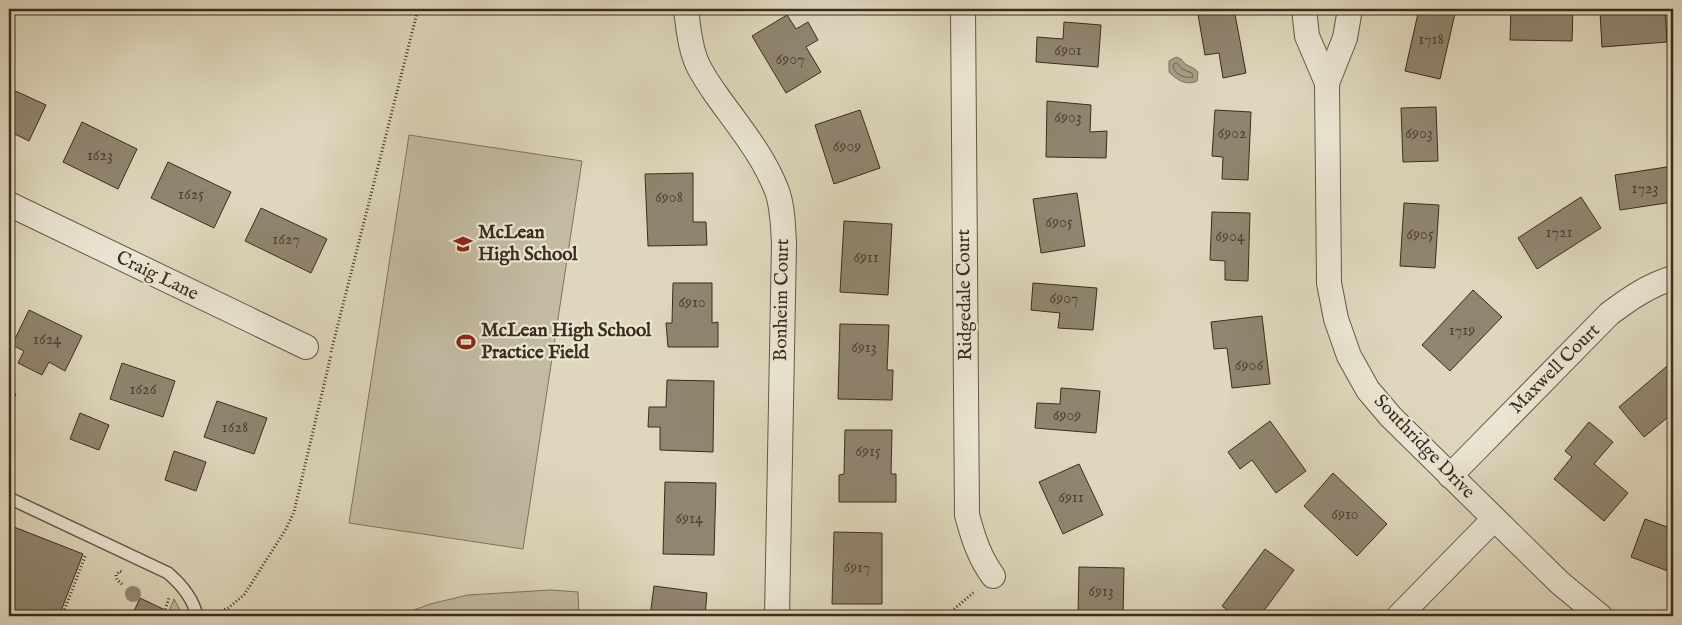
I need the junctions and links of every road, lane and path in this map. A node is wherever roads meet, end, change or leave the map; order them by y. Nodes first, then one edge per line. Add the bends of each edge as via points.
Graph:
1 (418, 9) edge
2 (686, 9) edge
3 (963, 9) edge
4 (1304, 9) edge
5 (1350, 9) edge
6 (1327, 83) junction
7 (9, 204) edge
8 (1673, 278) edge
9 (306, 347) joint
10 (331, 354) junction
11 (1450, 476) junction
12 (9, 498) edge
13 (1494, 519) junction
14 (81, 549) dead end
15 (128, 575) dead end
16 (993, 576) joint
17 (122, 584) dead end
18 (170, 596) dead end
19 (777, 613) edge
20 (62, 616) edge
21 (163, 616) edge
22 (197, 616) edge
23 (210, 616) edge
24 (928, 616) edge
25 (946, 616) edge
26 (1399, 616) edge
27 (1600, 616) edge

1 - 10 path
2 - 19 street, Bonheim Court via 695,59 757,152 777,192 782,214 784,254
3 - 16 street, Ridgedale Court via 967,514 974,541
4 - 6 street, Southridge Drive via 1307,36
5 - 6 street, Southridge Drive via 1346,38
6 - 11 street, Southridge Drive via 1329,283 1336,319 1349,356 1368,390 1391,418
7 - 9 street, Craig Lane
8 - 11 street, Maxwell Court via 1635,295 1610,314
9 - 10 path
10 - 23 path via 294,512 244,596
11 - 13 street, Southridge Drive
12 - 22 lane via 168,574 189,595
13 - 26 street
13 - 27 street, Southridge Drive
14 - 20 path via 86,554
15 - 17 path via 120,571 116,575
16 - 25 path
18 - 21 path
19 - 24 path

